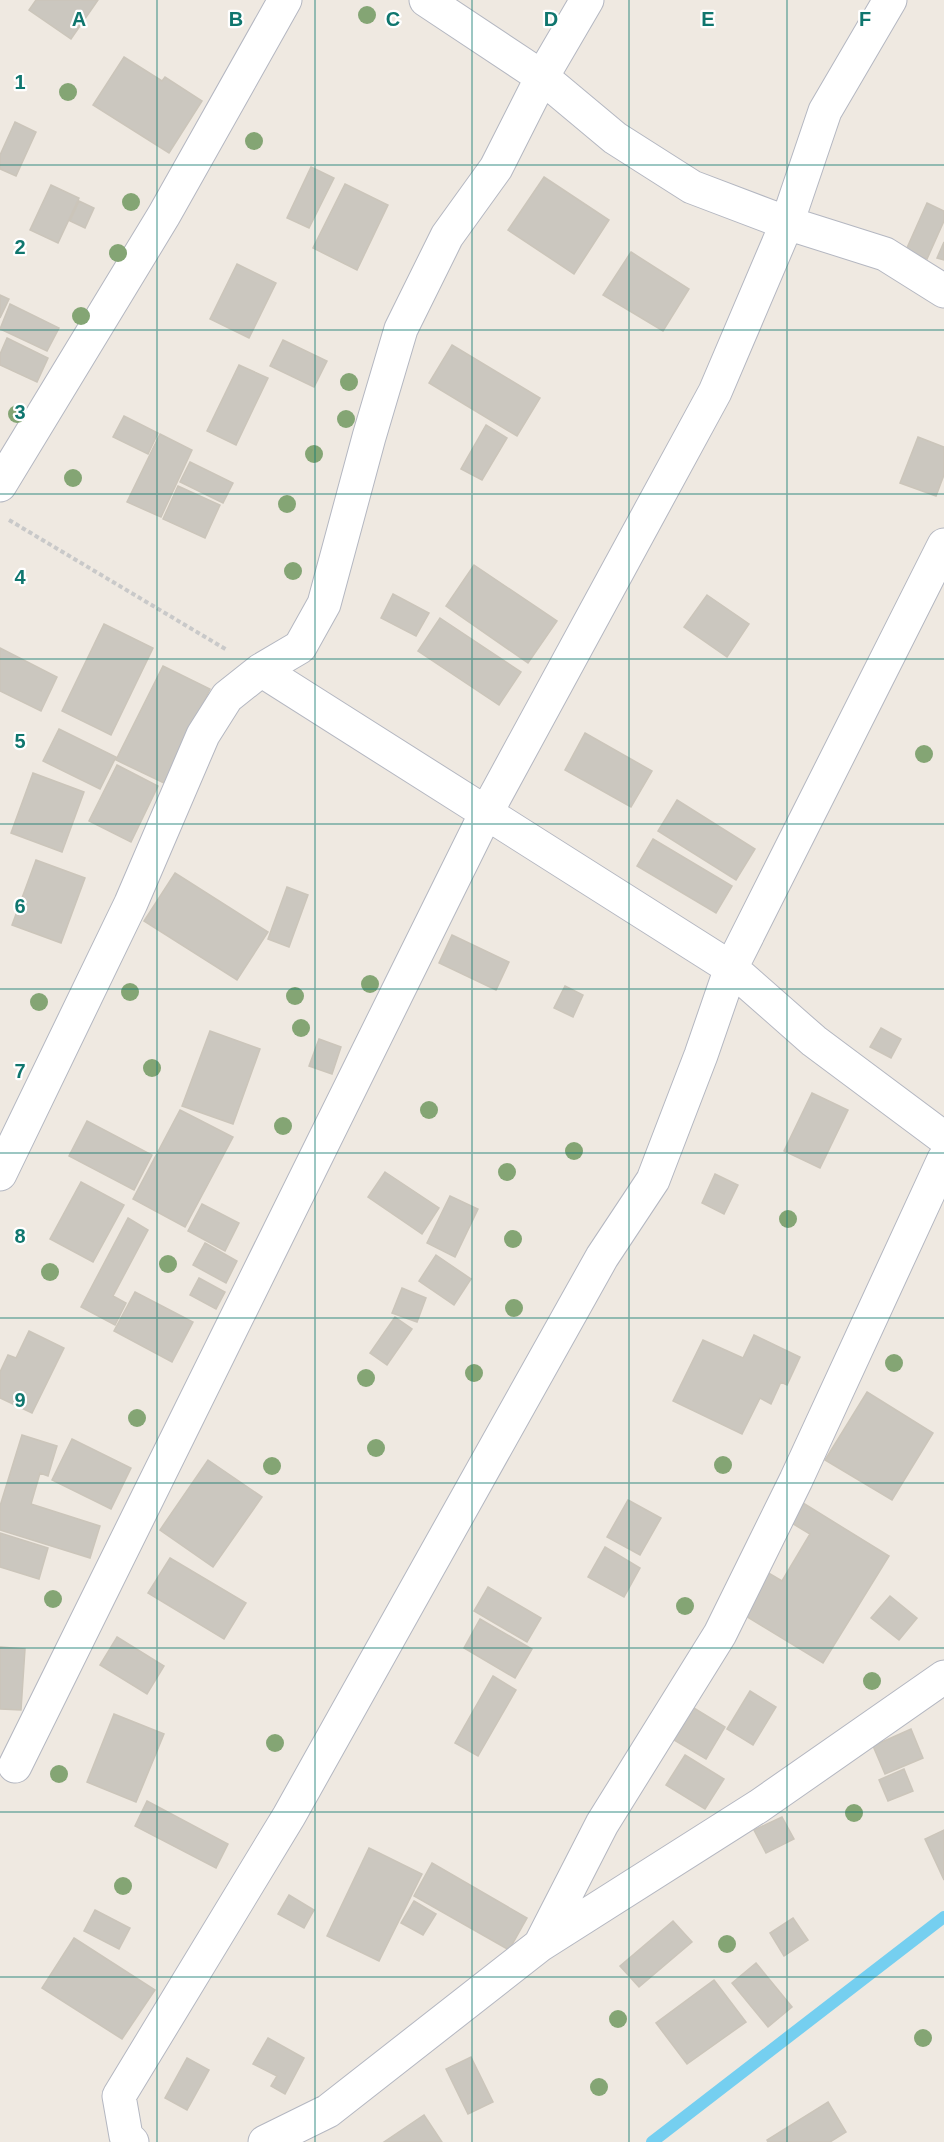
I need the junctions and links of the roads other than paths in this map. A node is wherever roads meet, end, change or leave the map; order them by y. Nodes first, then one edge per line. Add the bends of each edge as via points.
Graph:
1 (285, 0) edge
2 (426, 0) edge
3 (587, 0) edge
4 (890, 0) edge
5 (542, 77) junction
6 (787, 223) junction
7 (944, 291) edge
8 (0, 485) edge
9 (944, 545) edge
10 (261, 670) junction
11 (486, 813) junction
12 (731, 968) junction
13 (944, 1138) edge
14 (944, 1159) edge
15 (0, 1174) edge
16 (944, 1677) edge
17 (15, 1766) dead end
18 (540, 1945) junction
19 (132, 2142) edge
20 (265, 2142) edge

1 - 8 street via 164,214
2 - 5 street
3 - 5 street
4 - 6 street via 825,111
5 - 6 street via 615,138 692,187
5 - 10 street via 496,168 447,236 401,329 324,604 300,647
6 - 7 street via 885,254
6 - 11 street via 715,392
9 - 12 street
10 - 11 street
10 - 15 street via 228,697 203,735 131,903
11 - 12 street
11 - 17 street
12 - 13 street via 814,1041
12 - 19 street via 653,1180 602,1257 290,1816 119,2096 126,2136
14 - 18 street via 796,1480 720,1634 602,1824
16 - 18 street via 759,1806
18 - 20 street via 328,2111

